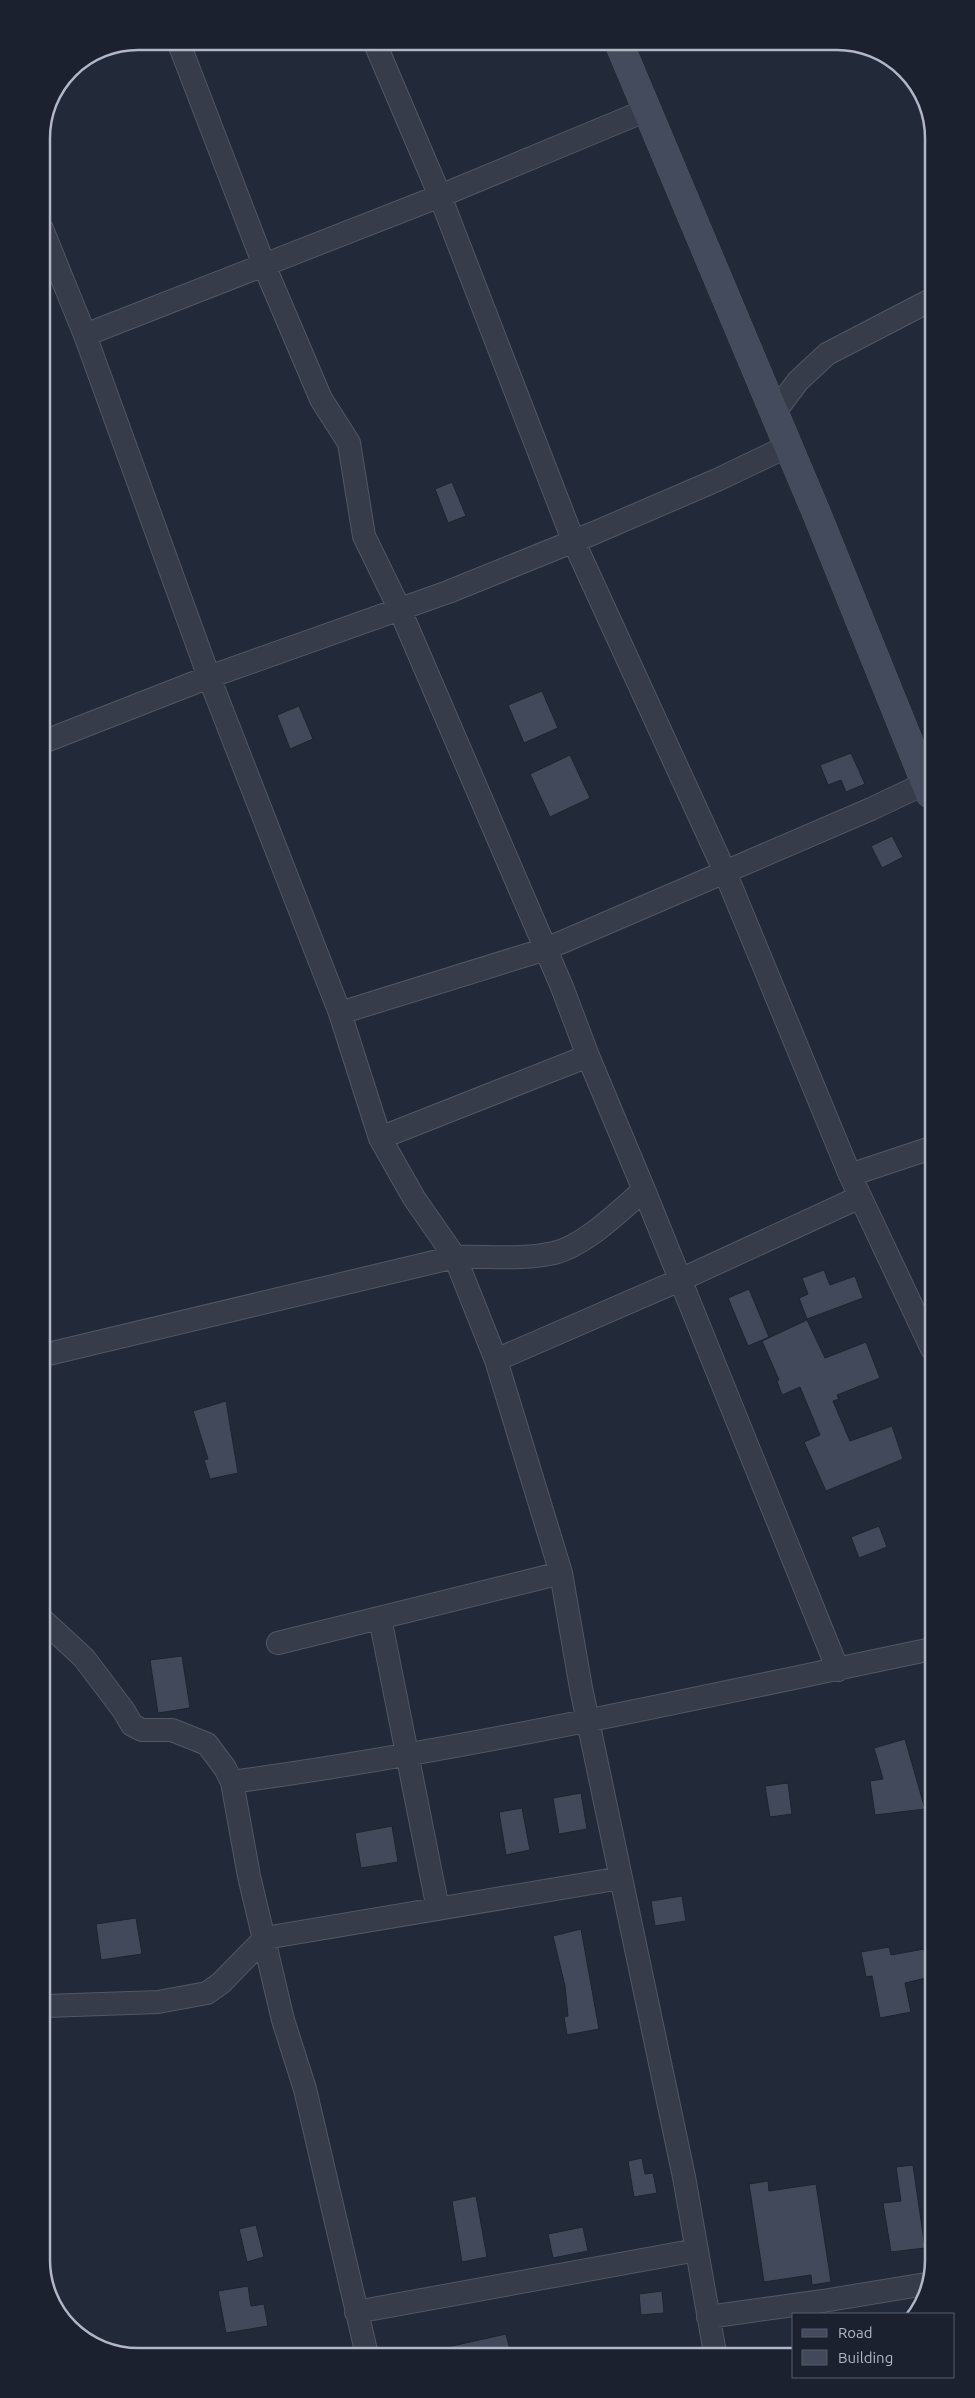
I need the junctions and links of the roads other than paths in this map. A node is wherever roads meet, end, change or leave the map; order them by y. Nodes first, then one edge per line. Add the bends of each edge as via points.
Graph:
1 (181, 50) edge
2 (378, 50) edge
3 (622, 50) edge
4 (647, 110) junction
5 (440, 196) junction
6 (50, 249) edge
7 (264, 265) junction
8 (925, 303) edge
9 (85, 335) junction
10 (774, 413) junction
11 (788, 446) junction
12 (574, 540) junction
13 (400, 610) junction
14 (208, 677) junction
15 (50, 739) edge
16 (925, 781) edge
17 (925, 789) edge
18 (724, 872) junction
19 (546, 948) junction
20 (340, 1013) junction
21 (588, 1056) junction
22 (380, 1138) junction
23 (925, 1150) edge
24 (850, 1175) junction
25 (644, 1190) junction
26 (860, 1197) junction
27 (455, 1257) junction
28 (680, 1280) junction
29 (925, 1334) edge
30 (50, 1354) edge
31 (496, 1360) junction
32 (561, 1573) junction
33 (380, 1618) junction
34 (50, 1627) edge
35 (278, 1643) dead end
36 (925, 1651) edge
37 (838, 1670) junction
38 (589, 1721) junction
39 (407, 1754) junction
40 (232, 1782) junction
41 (621, 1878) junction
42 (438, 1908) junction
43 (265, 1938) junction
44 (50, 2006) edge
45 (697, 2250) junction
46 (921, 2285) edge
47 (356, 2312) junction
48 (708, 2317) junction
49 (365, 2348) edge
50 (714, 2348) edge

1 - 7 street
2 - 5 street
3 - 4 street
4 - 5 street
4 - 10 street
5 - 7 street
5 - 12 street
6 - 9 street
7 - 9 street
7 - 13 street via 321,399 350,443 364,536
8 - 10 street via 827,354 798,381
9 - 14 street
10 - 11 street
11 - 12 street
11 - 16 street
12 - 13 street
12 - 18 street
13 - 14 street
13 - 19 street
14 - 15 street
14 - 20 street
17 - 18 street
18 - 19 street
18 - 24 street
19 - 20 street
19 - 21 street
20 - 22 street
21 - 22 street
21 - 25 street
22 - 27 street via 414,1198
23 - 24 street
24 - 26 street
25 - 27 street via 578,1243 555,1253
25 - 28 street
26 - 28 street
26 - 29 street
27 - 30 street
27 - 31 street
28 - 31 street
28 - 37 street
31 - 32 street
32 - 33 street
32 - 38 street
33 - 35 street
33 - 39 street
34 - 40 street via 84,1658 132,1724 142,1730 172,1730 207,1744
36 - 37 street
37 - 38 street
38 - 39 street
38 - 41 street
39 - 40 street
39 - 42 street
40 - 43 street via 249,1876
41 - 42 street
41 - 45 street
42 - 43 street
43 - 44 street via 207,1993 158,2002
43 - 47 street via 283,2020 305,2089
45 - 47 street
45 - 48 street
46 - 48 street
47 - 49 street
48 - 50 street

